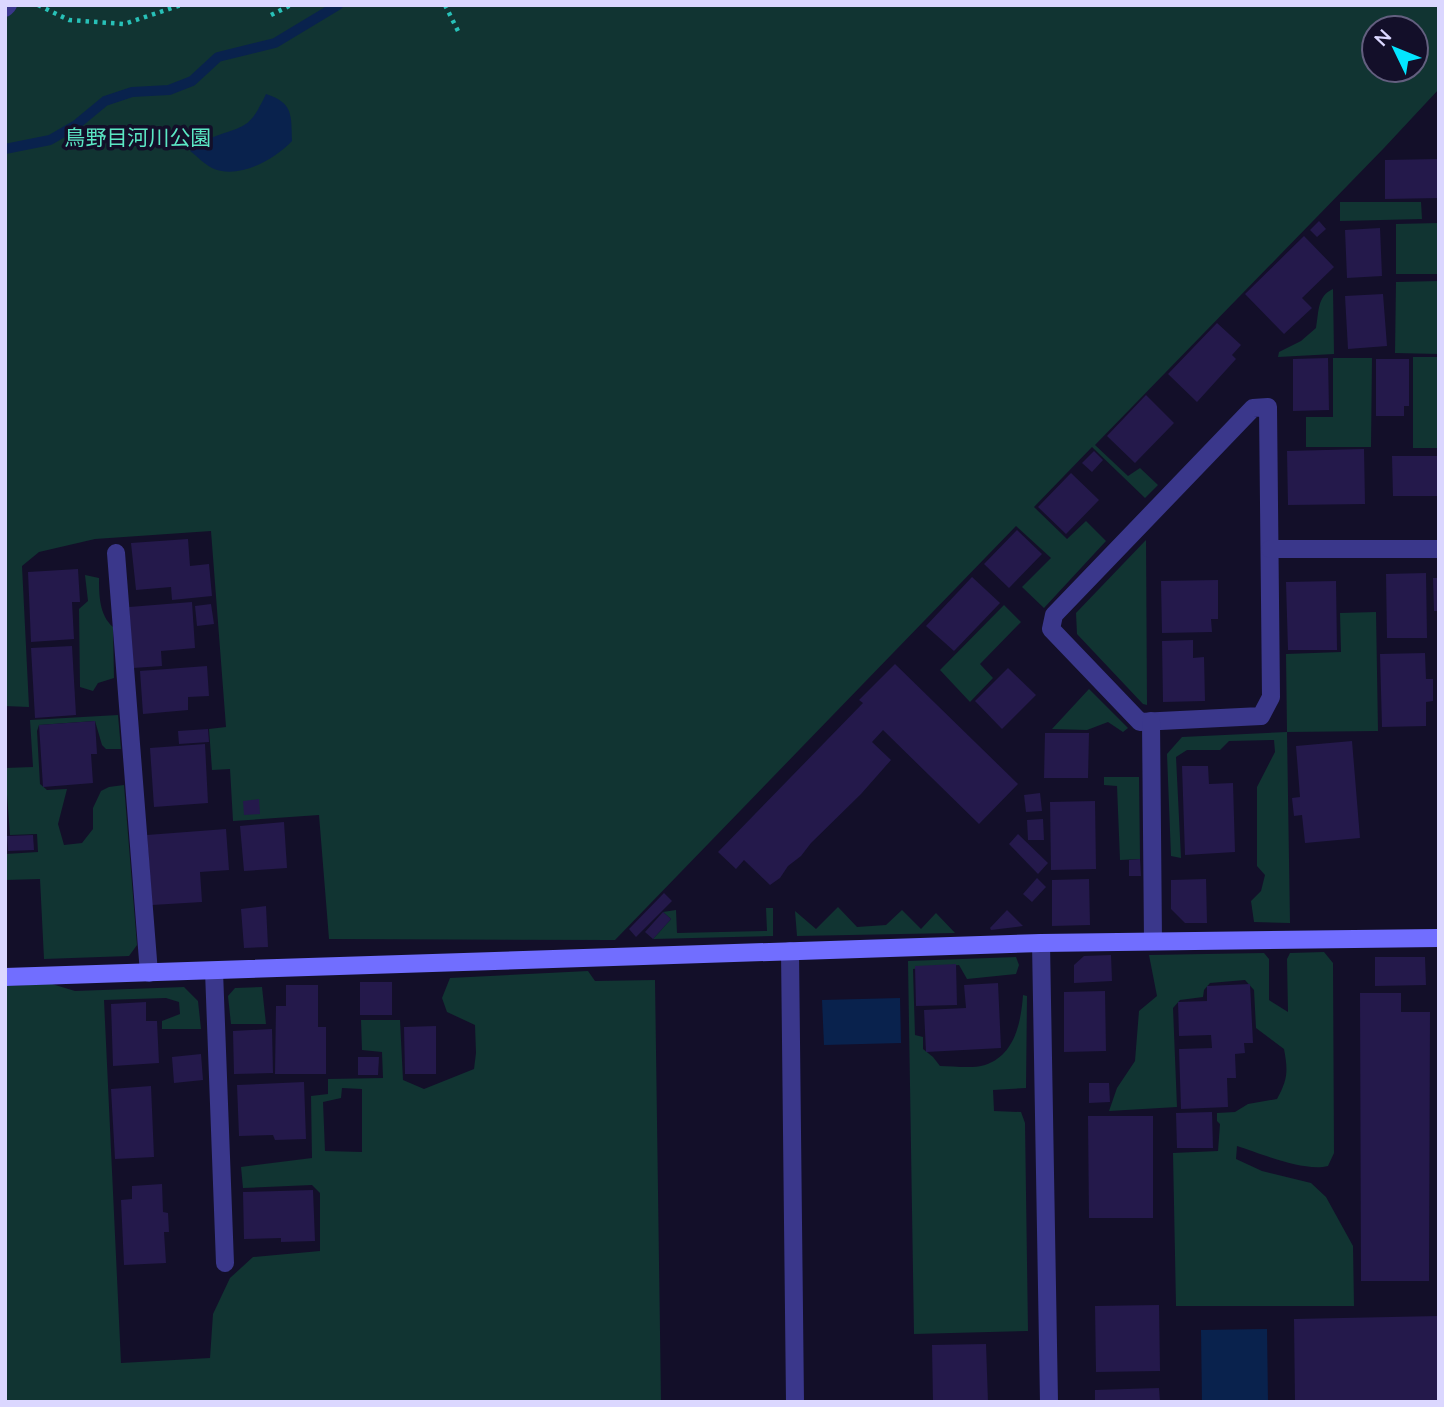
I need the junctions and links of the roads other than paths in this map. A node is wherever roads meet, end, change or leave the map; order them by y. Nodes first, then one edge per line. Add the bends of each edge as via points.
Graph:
1 (1270, 549) junction
2 (1439, 549) edge
3 (116, 553) dead end
4 (1151, 721) junction
5 (1439, 938) edge
6 (1153, 941) junction
7 (1041, 943) junction
8 (790, 951) junction
9 (214, 971) junction
10 (149, 973) junction
11 (5, 977) edge
12 (225, 1263) dead end
13 (795, 1402) edge
14 (1049, 1402) edge

1 - 2 street
1 - 4 street via 1271,697 1261,716
1 - 4 street via 1268,407 1253,408 1054,615 1051,629 1140,722
3 - 10 street
4 - 6 street
5 - 6 street
6 - 7 street
7 - 8 street
7 - 14 street
8 - 9 street
8 - 13 street
9 - 10 street
9 - 12 street
10 - 11 street

